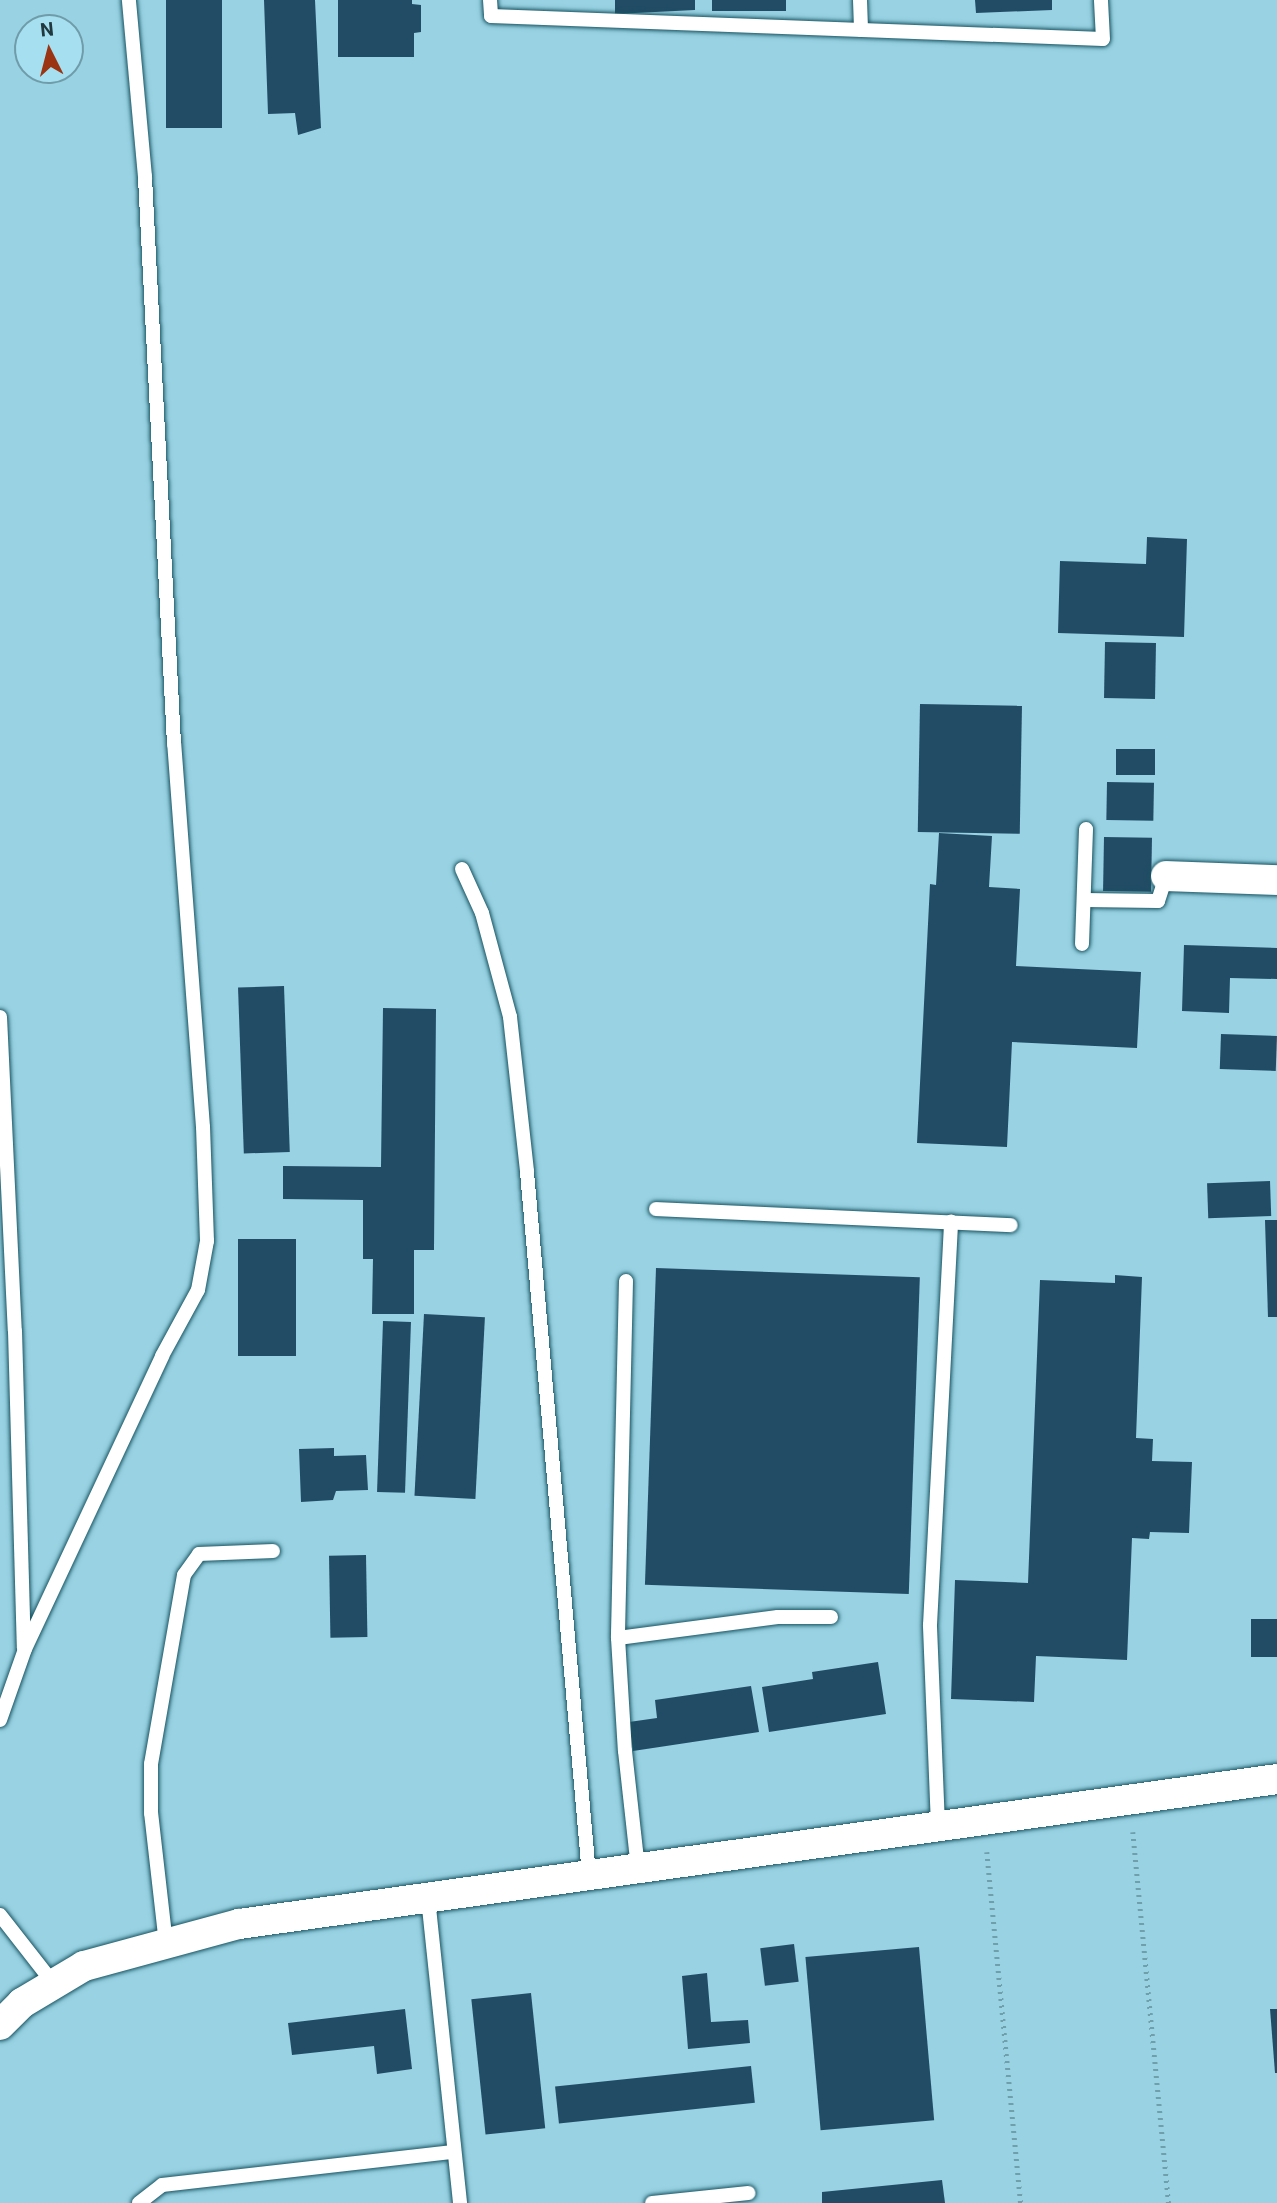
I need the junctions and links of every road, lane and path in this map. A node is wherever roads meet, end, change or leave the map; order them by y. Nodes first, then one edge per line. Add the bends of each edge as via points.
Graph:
1 (129, 0) edge
2 (490, 0) edge
3 (860, 0) edge
4 (1101, 0) edge
5 (861, 30) junction
6 (1086, 830) dead end
7 (462, 869) dead end
8 (1166, 876) joint
9 (1277, 880) edge
10 (1084, 900) junction
11 (1082, 944) dead end
12 (0, 1017) edge
13 (656, 1209) dead end
14 (951, 1222) junction
15 (1011, 1225) dead end
16 (625, 1281) dead end
17 (273, 1551) dead end
18 (831, 1618) dead end
19 (618, 1638) junction
20 (24, 1650) junction
21 (0, 1720) edge
22 (1277, 1779) edge
23 (1130, 1800) junction
24 (984, 1820) junction
25 (938, 1826) junction
26 (638, 1868) junction
27 (589, 1875) junction
28 (428, 1898) junction
29 (0, 1915) edge
30 (166, 1944) junction
31 (54, 1984) junction
32 (0, 2025) edge
33 (453, 2152) junction
34 (748, 2193) dead end
35 (139, 2203) edge
36 (460, 2203) edge
37 (652, 2203) edge
38 (1021, 2203) edge
39 (1169, 2203) edge

1 - 20 lane via 145,177 174,744 203,1126 207,1241 198,1290 162,1356
2 - 5 lane via 491,16
3 - 5 lane
4 - 5 lane via 1103,39
6 - 10 lane
7 - 27 lane via 482,913 510,1017
8 - 9 street
8 - 10 lane via 1158,901
10 - 11 lane
12 - 20 lane
13 - 14 lane
14 - 15 lane
14 - 25 lane via 930,1625
16 - 19 lane
17 - 30 lane via 199,1554 184,1575 151,1764 151,1812
18 - 19 lane via 778,1617
19 - 26 lane
20 - 21 lane
22 - 23 street
23 - 24 street
23 - 39 path
24 - 25 street
24 - 38 path
25 - 26 street
26 - 27 street
27 - 28 street
28 - 30 street via 239,1924
28 - 33 lane
29 - 31 lane
30 - 31 street via 84,1966
31 - 32 street via 22,2003
33 - 35 lane via 162,2185
33 - 36 lane
34 - 37 lane

